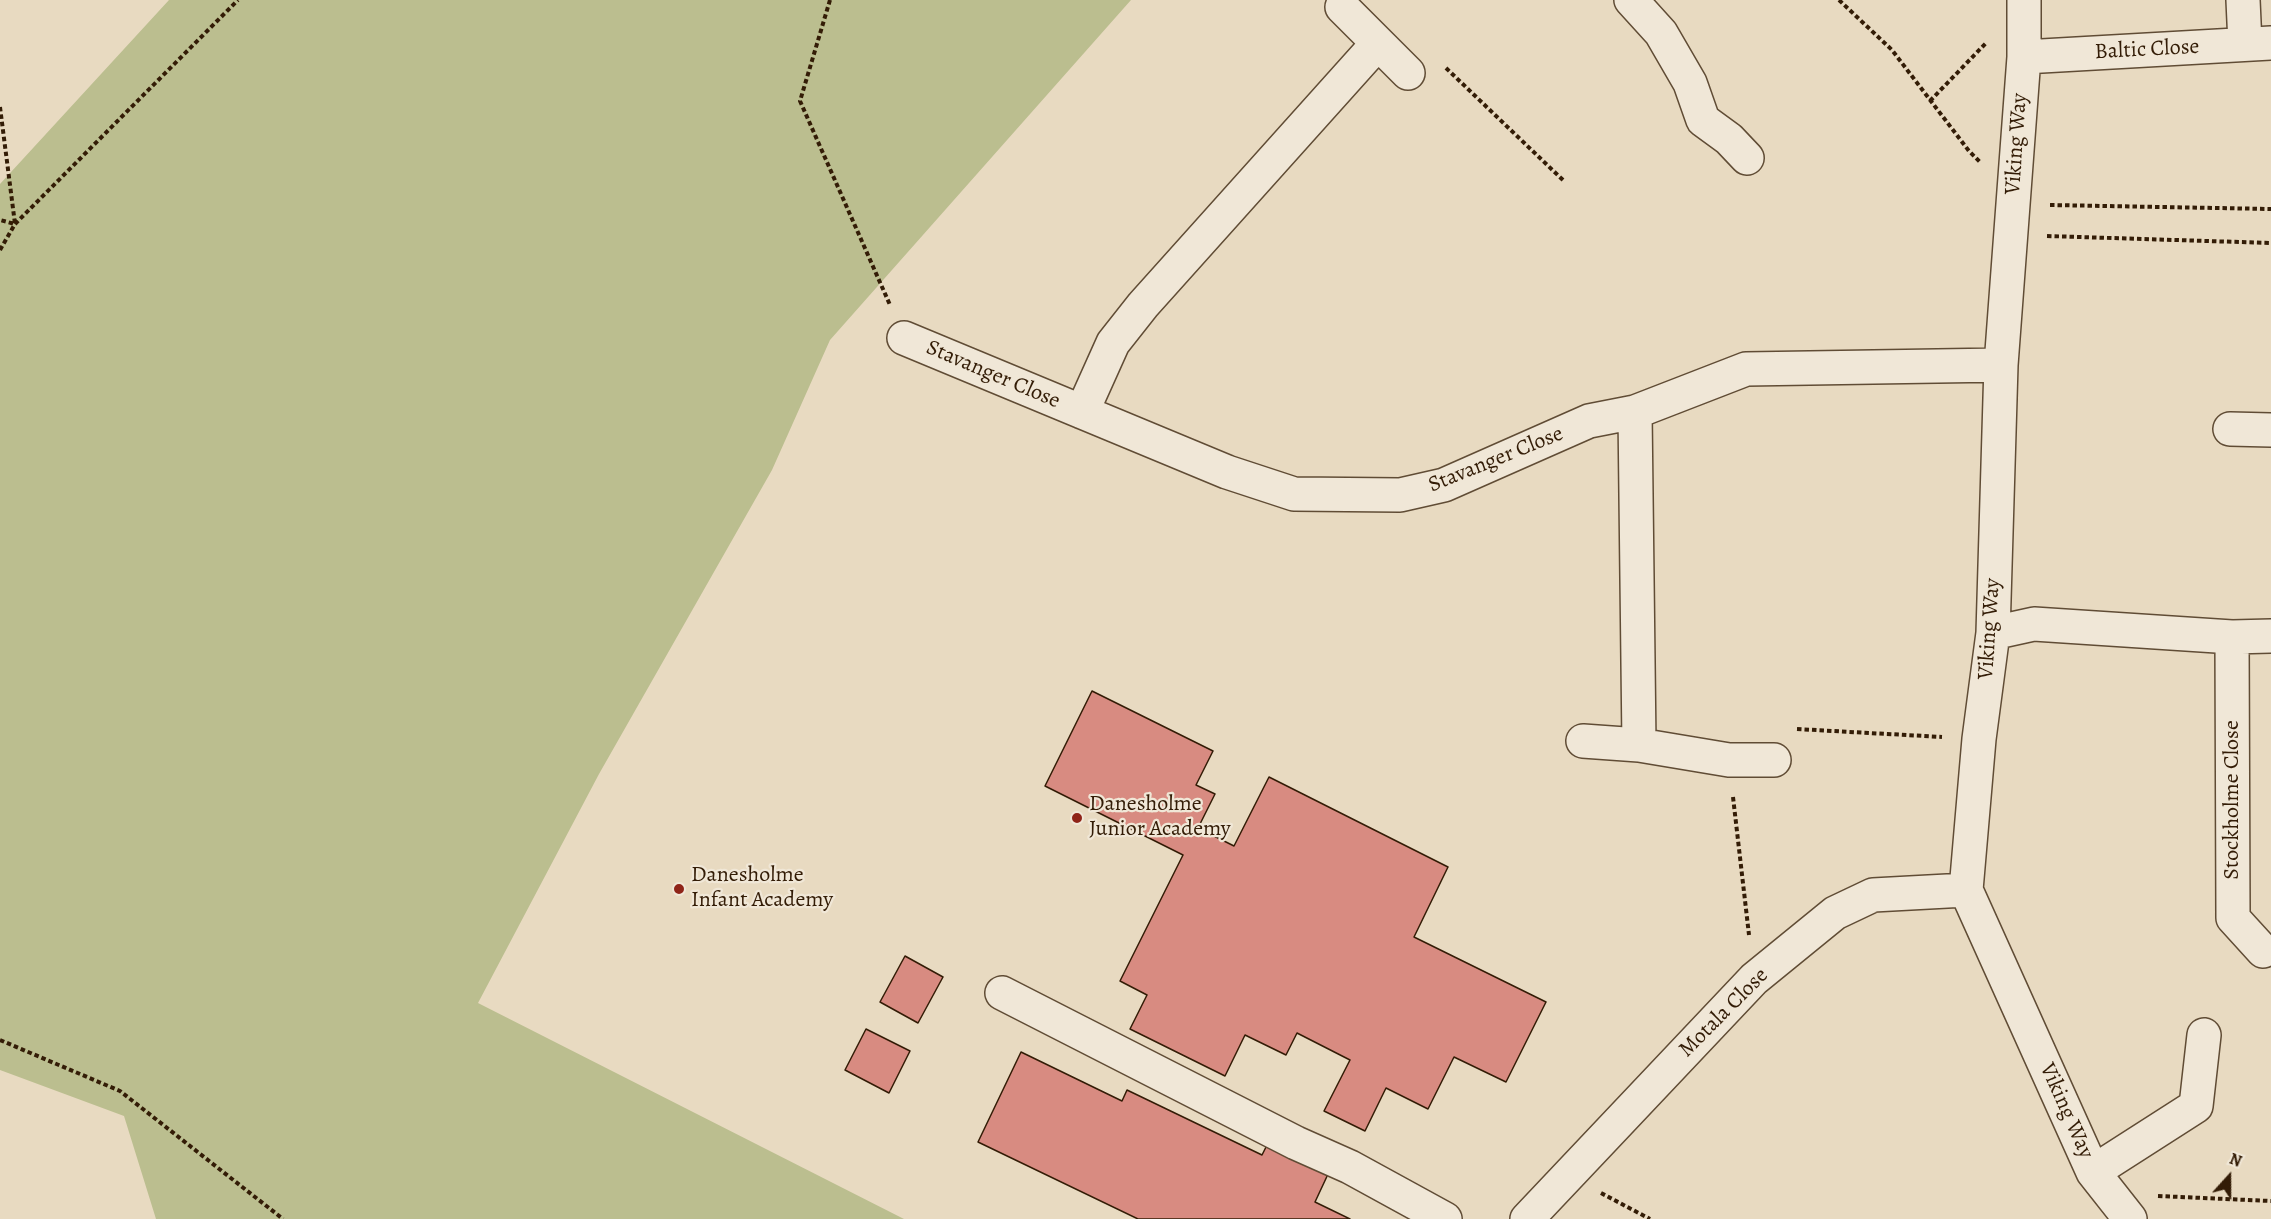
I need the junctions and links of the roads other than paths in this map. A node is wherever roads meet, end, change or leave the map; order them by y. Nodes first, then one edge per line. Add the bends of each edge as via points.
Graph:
1 (1631, 0) edge
2 (2243, 0) edge
3 (2024, 1) edge
4 (1342, 7) dead end
5 (1378, 43) junction
6 (2258, 44) edge
7 (2024, 57) junction
8 (1408, 73) dead end
9 (1747, 158) dead end
10 (904, 338) road end
11 (2001, 365) junction
12 (1082, 412) junction
13 (1635, 412) junction
14 (2230, 429) dead end
15 (2271, 430) edge
16 (1993, 633) junction
17 (2271, 636) edge
18 (2232, 638) junction
19 (1583, 741) dead end
20 (1638, 745) junction
21 (1774, 760) road end
22 (1966, 890) junction
23 (2263, 951) dead end
24 (1002, 993) dead end
25 (2204, 1035) dead end
26 (2093, 1172) junction
27 (2129, 1218) edge
28 (1445, 1219) edge
29 (1527, 1219) edge

1 - 9 street via 1661,33 1690,83 1703,120
2 - 6 street
3 - 7 street, Viking Way
4 - 5 street
5 - 8 street
5 - 12 street, Stavanger Close via 1143,305 1113,343
6 - 7 street, Baltic Close
7 - 11 street, Viking Way
10 - 12 street, Stavanger Close
11 - 13 street, Stavanger Close via 1746,369
11 - 16 street, Viking Way
12 - 13 street, Stavanger Close via 1227,472 1294,494 1401,495 1444,485 1589,421
13 - 20 street
14 - 15 street
16 - 18 street via 2034,624
16 - 22 street, Viking Way
17 - 18 street
18 - 23 street, Stockholme Close via 2233,918
19 - 20 street
20 - 21 street via 1729,760
22 - 26 street, Viking Way
22 - 29 street, Motala Close via 1873,895 1835,913 1754,979
24 - 28 street via 1350,1167
25 - 26 street via 2196,1106
26 - 27 street, Viking Way

